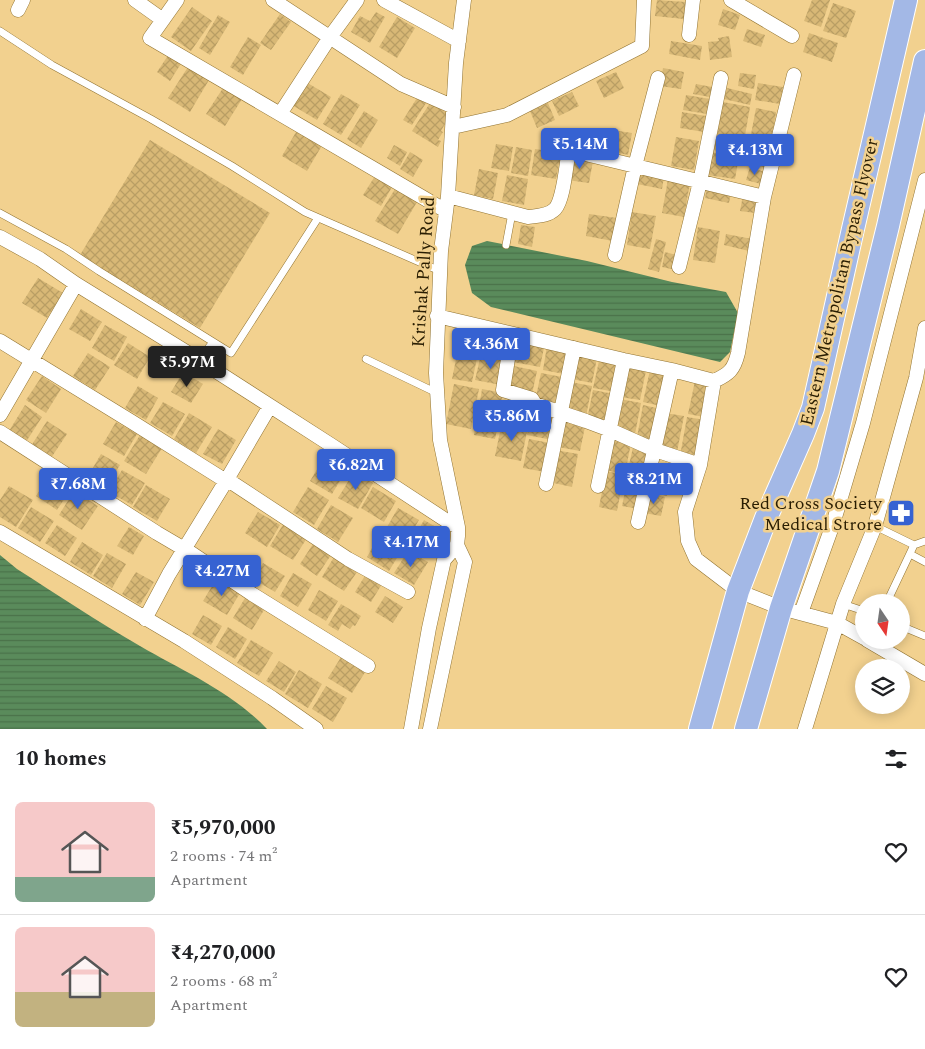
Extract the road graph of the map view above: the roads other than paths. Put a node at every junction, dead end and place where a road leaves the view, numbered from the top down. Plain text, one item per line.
1 (135, 0) edge
2 (177, 0) edge
3 (274, 0) edge
4 (357, 0) edge
5 (384, 0) edge
6 (464, 0) edge
7 (644, 0) edge
8 (693, 0) edge
9 (731, 0) edge
10 (906, 0) edge
11 (163, 20) junction
12 (1, 35) edge
13 (689, 35) dead end
14 (792, 36) dead end
15 (330, 37) junction
16 (459, 41) junction
17 (925, 61) edge
18 (794, 75) dead end
19 (658, 78) dead end
20 (721, 78) dead end
21 (454, 107) junction
22 (280, 114) junction
23 (453, 127) junction
24 (635, 166) junction
25 (925, 180) edge
26 (700, 182) junction
27 (448, 196) junction
28 (764, 198) junction
29 (446, 211) junction
30 (0, 213) edge
31 (512, 213) junction
32 (318, 218) junction
33 (0, 237) edge
34 (506, 245) dead end
35 (615, 254) dead end
36 (679, 267) dead end
37 (440, 271) junction
38 (76, 284) junction
39 (437, 316) junction
40 (925, 328) edge
41 (512, 334) junction
42 (0, 341) edge
43 (213, 342) junction
44 (574, 348) junction
45 (32, 359) junction
46 (366, 359) dead end
47 (199, 360) junction
48 (624, 360) junction
49 (672, 370) junction
50 (920, 379) edge
51 (714, 381) junction
52 (438, 394) junction
53 (270, 406) junction
54 (561, 413) junction
55 (0, 415) edge
56 (610, 430) junction
57 (0, 432) edge
58 (655, 450) junction
59 (700, 465) junction
60 (226, 481) junction
61 (546, 484) dead end
62 (598, 486) dead end
63 (638, 522) dead end
64 (875, 526) junction
65 (458, 527) junction
66 (0, 532) edge
67 (925, 541) edge
68 (457, 545) junction
69 (914, 545) junction
70 (184, 549) junction
71 (910, 554) junction
72 (925, 562) edge
73 (738, 591) junction
74 (408, 592) dead end
75 (891, 594) edge
76 (843, 604) junction
77 (855, 608) edge
78 (791, 611) junction
79 (145, 619) junction
80 (837, 623) junction
81 (910, 630) edge
82 (855, 633) edge
83 (925, 636) edge
84 (882, 649) edge
85 (368, 666) dead end
86 (925, 674) edge
87 (316, 729) edge
88 (412, 729) edge
89 (430, 729) edge
90 (700, 729) edge
91 (746, 729) edge
92 (805, 729) edge

1 - 11 street
2 - 11 street
3 - 15 street
4 - 15 street
5 - 16 street
6 - 16 street, Krishak Pally Road
7 - 23 street
8 - 13 street
9 - 14 street
10 - 73 main road, Eastern Metropolitan Bypass Flyover
11 - 22 street
12 - 32 lane
15 - 21 street
15 - 22 street
16 - 21 street, Krishak Pally Road
17 - 78 main road, Eastern Metropolitan Bypass Flyover
18 - 28 street
19 - 24 street
20 - 26 street
21 - 23 street, Krishak Pally Road
22 - 29 street
23 - 27 street, Krishak Pally Road
24 - 26 street
24 - 31 street
24 - 35 street
25 - 78 street
26 - 28 street
26 - 36 street
27 - 29 street, Krishak Pally Road
27 - 31 street
28 - 51 street
29 - 37 street, Krishak Pally Road
30 - 43 lane
31 - 34 lane
32 - 37 lane
32 - 43 lane
33 - 38 street
37 - 39 street, Krishak Pally Road
38 - 45 street
38 - 47 street
39 - 41 street
39 - 52 street, Krishak Pally Road
40 - 50 street
41 - 44 street
41 - 54 street
42 - 45 street
43 - 47 lane
44 - 48 street
44 - 54 street
45 - 55 street
45 - 60 street
46 - 52 lane
47 - 53 street
48 - 49 street
48 - 56 street
49 - 51 street
49 - 58 street
50 - 64 street
51 - 59 street
52 - 65 street, Krishak Pally Road
53 - 60 street
53 - 65 street
54 - 56 street
54 - 61 street
56 - 58 street
56 - 62 street
57 - 70 street
58 - 59 street
58 - 63 street
59 - 73 street
60 - 70 street
60 - 74 street
64 - 69 lane
64 - 76 street
65 - 68 street, Krishak Pally Road
66 - 79 street
67 - 69 lane
68 - 88 street
68 - 89 street, Krishak Pally Road
69 - 71 lane
70 - 79 street
70 - 85 street
71 - 72 lane
71 - 75 lane
73 - 78 street
73 - 90 main road, Eastern Metropolitan Bypass Flyover
76 - 77 lane
76 - 80 street
78 - 80 street
78 - 91 main road, Eastern Metropolitan Bypass Flyover
79 - 87 street
80 - 82 street
80 - 92 street
81 - 83 lane
84 - 86 street

